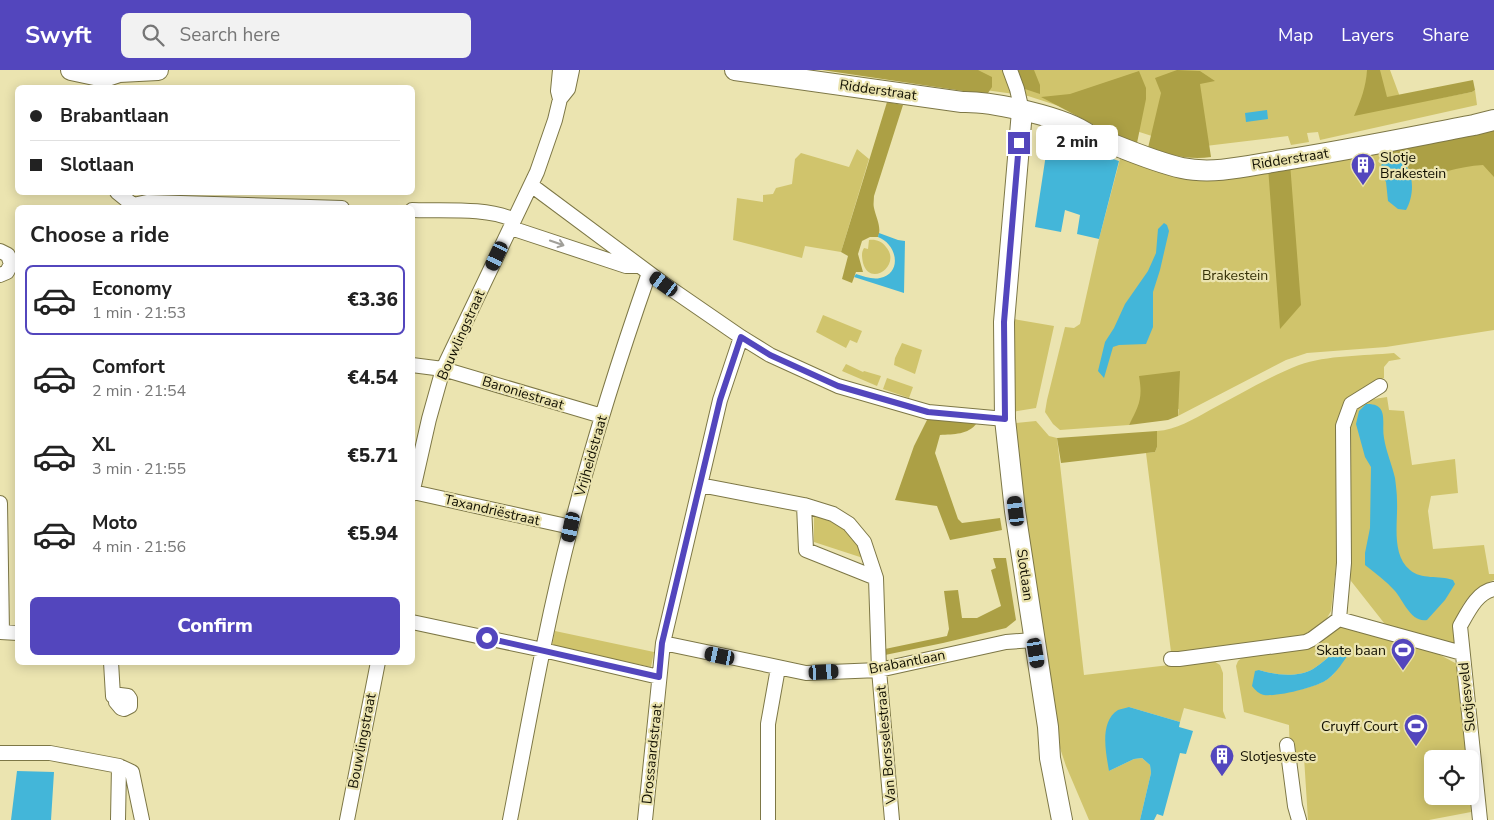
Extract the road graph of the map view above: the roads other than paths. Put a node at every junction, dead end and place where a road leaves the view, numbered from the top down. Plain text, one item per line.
1 (71, 70) edge
2 (158, 70) edge
3 (560, 70) edge
4 (572, 70) edge
5 (736, 70) edge
6 (1010, 70) edge
7 (118, 71) edge
8 (560, 99) junction
9 (1022, 117) junction
10 (1494, 120) edge
11 (531, 185) junction
12 (120, 195) edge
13 (131, 205) edge
14 (136, 205) edge
15 (244, 205) edge
16 (415, 210) edge
17 (512, 224) junction
18 (0, 251) edge
19 (644, 269) junction
20 (0, 274) edge
21 (741, 337) junction
22 (415, 365) edge
23 (443, 369) junction
24 (1380, 386) dead end
25 (602, 416) junction
26 (1005, 419) junction
27 (415, 485) edge
28 (700, 485) junction
29 (415, 493) edge
30 (0, 502) edge
31 (804, 505) junction
32 (571, 527) junction
33 (876, 578) junction
34 (1494, 589) edge
35 (1338, 619) junction
36 (415, 623) edge
37 (1, 632) edge
38 (15, 633) edge
39 (1034, 640) junction
40 (662, 643) junction
41 (543, 650) junction
42 (1462, 653) junction
43 (1171, 658) dead end
44 (110, 665) edge
45 (377, 665) edge
46 (778, 668) junction
47 (879, 670) junction
48 (659, 677) junction
49 (117, 698) dead end
50 (1048, 727) junction
51 (1287, 745) dead end
52 (0, 753) edge
53 (119, 766) junction
54 (118, 820) edge
55 (142, 820) edge
56 (346, 820) edge
57 (510, 820) edge
58 (645, 820) edge
59 (768, 820) edge
60 (892, 820) edge
61 (1062, 820) edge
62 (1077, 820) edge
63 (1299, 820) edge
64 (1480, 820) edge

1 - 7 street
2 - 7 street
3 - 8 street, Bouwlingstraat
4 - 8 street, Bouwlingstraat
5 - 9 street, Ridderstraat
6 - 9 street, Slotlaan
8 - 11 street, Bouwlingstraat
9 - 10 street, Ridderstraat
9 - 26 street, Slotlaan
11 - 17 street, Bouwlingstraat
11 - 19 street
12 - 13 street
14 - 15 street
16 - 17 street
17 -> 19 street
17 - 23 street, Bouwlingstraat
18 - 20 street
19 - 21 street
19 - 25 street, Vrijheidstraat
21 - 26 street
21 - 28 street, Drossaardstraat
22 - 23 street, Baroniestraat
23 - 25 street, Baroniestraat
23 - 27 street, Bouwlingstraat
24 - 35 street
25 - 32 street, Vrijheidstraat
26 - 39 street, Slotlaan
28 - 31 street, Van Borsselestraat
28 - 40 street, Drossaardstraat
29 - 32 street, Taxandriëstraat
30 - 37 street
31 - 33 street, Van Borsselestraat
31 - 33 street
32 - 41 street, Vrijheidstraat
33 - 47 street, Van Borsselestraat
34 - 42 street, Slotjesveld
35 - 42 street
35 - 43 street
36 - 41 street
37 - 38 street
39 - 47 street, Brabantlaan
39 - 50 street, Slotlaan
40 - 46 street, Brabantlaan
40 - 48 street, Drossaardstraat
41 - 48 street
41 - 57 street, Vrijheidstraat
42 - 64 street, Slotjesveld
44 - 49 street
45 - 56 street, Bouwlingstraat
46 - 47 street, Brabantlaan
46 - 59 street
47 - 60 street, Van Borsselestraat
48 - 58 street, Drossaardstraat
50 - 61 street, Slotlaan
50 - 62 street, Slotlaan
51 - 63 street
52 - 53 street
53 - 54 street
53 - 55 street

